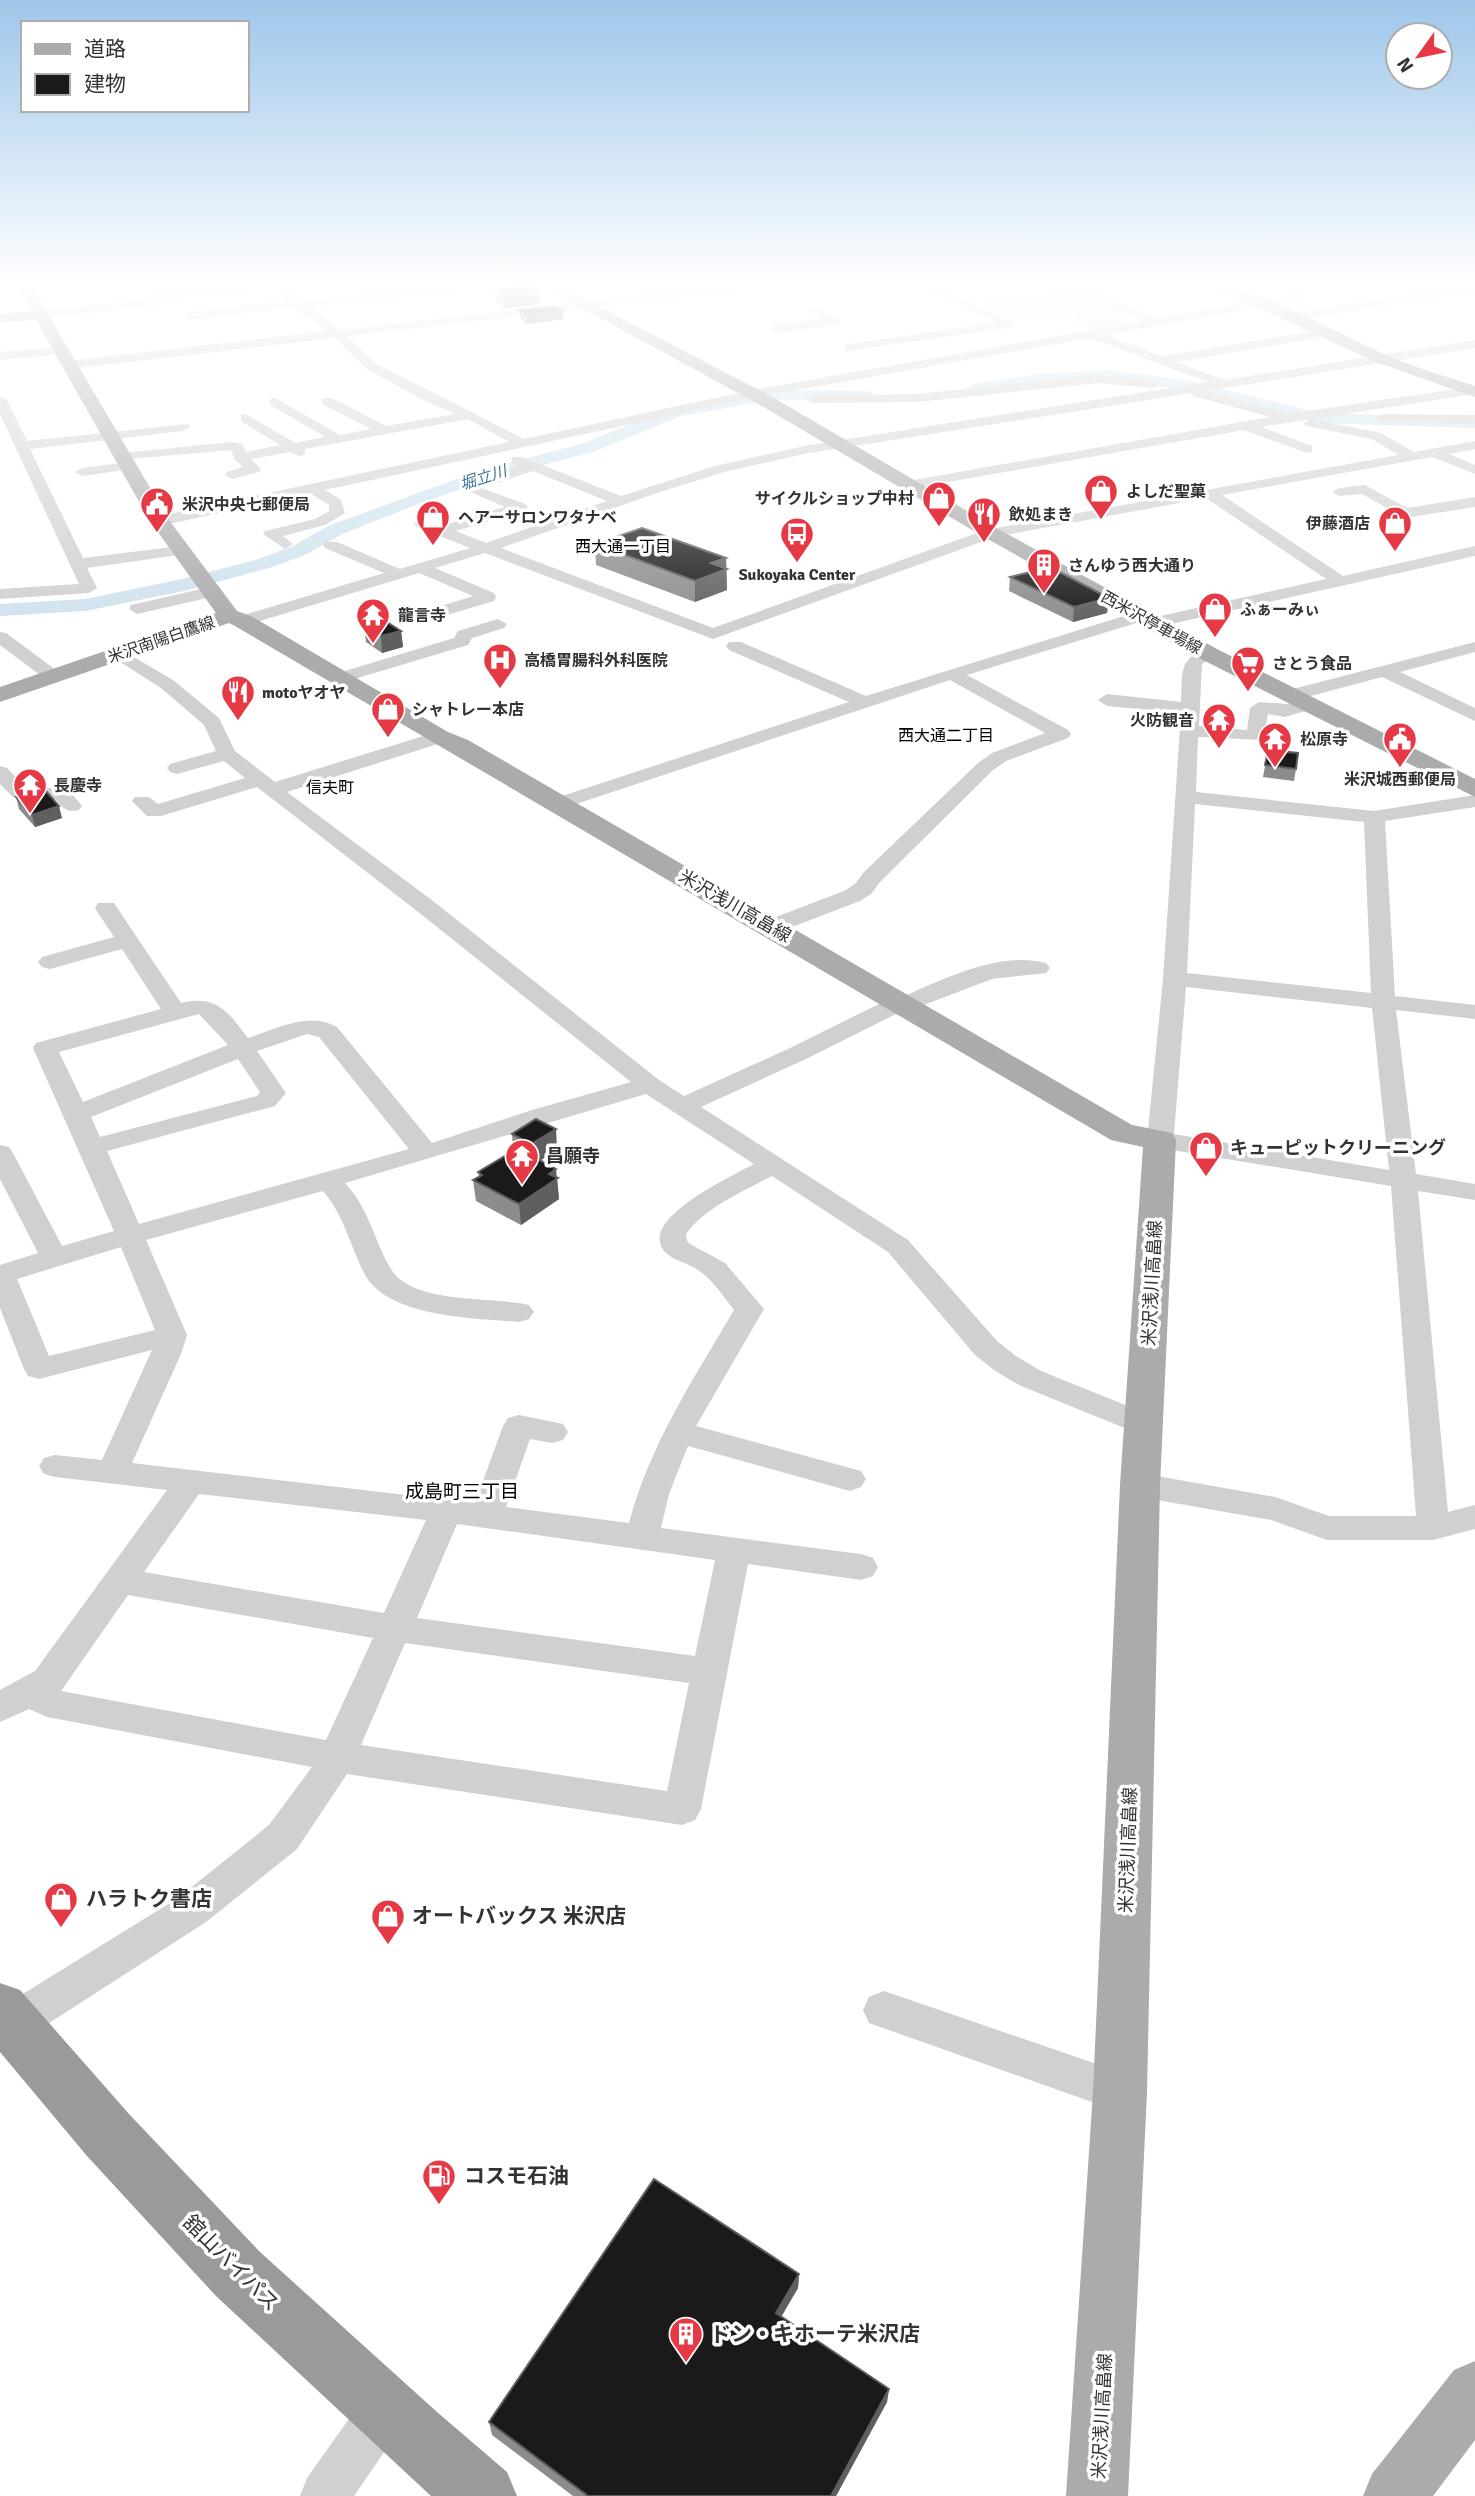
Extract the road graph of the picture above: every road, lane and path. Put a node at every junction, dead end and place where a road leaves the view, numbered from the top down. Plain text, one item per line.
1 (91, 398) edge
2 (431, 398) edge
3 (750, 398) edge
4 (761, 398) edge
5 (1123, 398) edge
6 (1225, 398) edge
7 (1265, 398) edge
8 (1420, 398) edge
9 (0, 400) edge
10 (327, 401) dead end
11 (275, 402) dead end
12 (470, 415) junction
13 (1303, 417) junction
14 (246, 418) dead end
15 (1475, 418) edge
16 (5, 421) edge
17 (1245, 425) junction
18 (1475, 426) edge
19 (183, 427) dead end
20 (385, 431) junction
21 (111, 434) junction
22 (339, 440) junction
23 (522, 443) junction
24 (838, 443) junction
25 (1475, 445) edge
26 (23, 446) junction
27 (293, 448) junction
28 (498, 448) junction
29 (1307, 449) dead end
30 (1434, 453) junction
31 (240, 457) junction
32 (1413, 457) junction
33 (309, 458) dead end
34 (126, 461) junction
35 (525, 464) junction
36 (1475, 470) edge
37 (82, 472) dead end
38 (1323, 472) junction
39 (232, 475) dead end
40 (908, 485) junction
41 (312, 488) junction
42 (1359, 490) junction
43 (1339, 492) dead end
44 (1209, 494) junction
45 (618, 500) junction
46 (1475, 502) edge
47 (1405, 513) junction
48 (1379, 518) dead end
49 (160, 521) junction
50 (422, 524) dead end
51 (441, 531) junction
52 (991, 533) junction
53 (285, 544) dead end
54 (331, 545) dead end
55 (486, 548) junction
56 (180, 551) junction
57 (1475, 551) edge
58 (78, 564) junction
59 (421, 568) junction
60 (397, 573) junction
61 (1340, 581) junction
62 (0, 594) edge
63 (217, 599) junction
64 (137, 608) dead end
65 (447, 610) dead end
66 (1147, 619) junction
67 (498, 624) dead end
68 (0, 637) edge
69 (735, 646) dead end
70 (1475, 647) edge
71 (120, 654) junction
72 (1209, 654) junction
73 (1384, 671) junction
74 (952, 674) junction
75 (54, 677) junction
76 (341, 678) junction
77 (0, 695) edge
78 (1107, 699) dead end
79 (1301, 700) junction
80 (865, 703) junction
81 (1191, 709) junction
82 (1475, 715) edge
83 (1189, 731) junction
84 (440, 737) junction
85 (227, 754) junction
86 (177, 768) dead end
87 (0, 772) edge
88 (266, 785) junction
89 (1475, 789) edge
90 (1185, 797) junction
91 (142, 800) dead end
92 (1475, 801) edge
93 (559, 803) junction
94 (72, 806) dead end
95 (1374, 817) junction
96 (106, 908) dead end
97 (771, 928) junction
98 (127, 941) junction
99 (50, 962) dead end
100 (1038, 968) dead end
101 (1175, 979) junction
102 (1383, 1000) junction
103 (903, 1003) junction
104 (174, 1012) junction
105 (1475, 1012) edge
106 (243, 1048) junction
107 (650, 1085) junction
108 (682, 1106) junction
109 (76, 1114) junction
110 (1160, 1140) junction
111 (92, 1147) junction
112 (425, 1151) junction
113 (0, 1153) edge
114 (773, 1165) junction
115 (329, 1182) junction
116 (1404, 1182) junction
117 (1475, 1192) edge
118 (128, 1236) junction
119 (54, 1257) junction
120 (0, 1275) edge
121 (519, 1311) dead end
122 (172, 1335) junction
123 (1144, 1425) junction
124 (552, 1432) dead end
125 (678, 1432) junction
126 (55, 1466) dead end
127 (112, 1472) junction
128 (850, 1479) dead end
129 (190, 1482) junction
130 (1140, 1485) junction
131 (447, 1511) junction
132 (486, 1516) junction
133 (1475, 1517) edge
134 (1433, 1528) junction
135 (642, 1536) junction
136 (734, 1549) junction
137 (862, 1567) dead end
138 (122, 1581) junction
139 (395, 1628) junction
140 (710, 1672) junction
141 (32, 1691) junction
142 (0, 1707) edge
143 (337, 1757) junction
144 (884, 2010) dead end
145 (4, 2021) edge
146 (1120, 2092) junction
147 (1475, 2392) edge
148 (385, 2409) junction
149 (325, 2496) edge
150 (483, 2496) edge
151 (1097, 2496) edge
152 (1394, 2496) edge

1 - 21 main road
2 - 12 street
3 - 23 street
4 - 24 main road, 西米沢停車場線
5 - 24 street
6 - 13 street
7 - 13 street
8 - 13 street
9 - 16 street
10 - 20 street
11 - 22 street
12 - 20 street
12 - 23 street
13 - 15 street
13 - 17 street
13 - 18 street
13 - 32 street
14 - 27 street
16 - 26 street
17 - 29 street
17 - 40 street
19 - 21 street
20 - 22 street
21 - 26 street
21 - 34 main road
22 - 27 street
23 - 28 street
24 - 40 main road, 西米沢停車場線
24 - 45 street
25 - 30 street
26 - 58 street
27 - 31 street
27 - 33 street
28 - 35 street
28 - 41 street
30 - 32 street
30 - 36 street
31 - 34 street
31 - 39 street
32 - 38 street
34 - 37 street
34 - 49 main road
35 - 45 street
35 - 51 street
38 - 42 street
38 - 44 street
40 - 52 main road, 西米沢停車場線
41 - 49 street
41 - 53 street
42 - 43 street
42 - 47 street
44 - 52 street
44 - 61 street
45 - 55 street
46 - 47 street
47 - 48 street
49 - 56 main road
50 - 51 street
51 - 55 street
52 - 55 street
52 - 66 main road, 西米沢停車場線
54 - 60 street
55 - 59 street
56 - 58 street
56 - 63 main road
57 - 61 street
58 - 62 street
59 - 60 street
59 - 65 street
60 - 63 street
61 - 66 street
63 - 64 street
63 - 71 main road, 米沢南陽白鷹線
63 - 76 main road, 米沢浅川高畠線
66 - 72 main road, 西米沢停車場線
66 - 74 street
67 - 76 street
68 - 75 street
69 - 80 street
70 - 73 street
71 - 75 main road, 米沢南陽白鷹線
71 - 85 street
72 - 79 main road, 西米沢停車場線
72 - 81 street
73 - 79 street
73 - 82 street
74 - 80 street
74 - 97 street
75 - 77 main road, 米沢南陽白鷹線
76 - 84 main road, 米沢浅川高畠線
78 - 81 street
79 - 83 street
79 - 89 main road, 西米沢停車場線
80 - 93 street
81 - 83 street
83 - 90 street
84 - 88 street
84 - 93 main road, 米沢浅川高畠線
85 - 86 street
85 - 88 street
87 - 94 street
88 - 91 street
88 - 107 street
90 - 95 street
90 - 101 street
92 - 95 street
93 - 97 main road, 米沢浅川高畠線
95 - 102 street
96 - 98 street
97 - 103 main road, 米沢浅川高畠線
98 - 99 street
98 - 104 street
100 - 103 street
101 - 102 street
101 - 110 street
102 - 105 street
102 - 116 street
103 - 108 street
103 - 110 main road, 米沢浅川高畠線
104 - 106 street
104 - 109 street
106 - 109 street
106 - 111 street
106 - 112 street
107 - 108 street
107 - 112 street
108 - 114 street
109 - 111 street
110 - 116 street
110 - 123 main road, 米沢浅川高畠線
111 - 118 street
112 - 115 street
113 - 119 street
114 - 123 street
114 - 125 street
115 - 118 street
115 - 121 street
116 - 117 street
116 - 134 street
118 - 119 street
118 - 122 street
119 - 120 street
120 - 122 street
122 - 127 street
123 - 130 main road, 米沢浅川高畠線
124 - 132 street
125 - 128 street
125 - 135 street
126 - 127 street
127 - 129 street
129 - 131 street
129 - 138 street
130 - 134 street
130 - 146 main road, 米沢浅川高畠線
131 - 132 street
131 - 139 street
132 - 135 street
133 - 134 street
135 - 136 street
136 - 137 street
136 - 140 street
138 - 139 street
138 - 141 street
139 - 140 street
139 - 143 street
140 - 143 street
141 - 142 street
141 - 143 street
143 - 145 street
144 - 146 street
145 - 148 highway, 舘山バイパス
146 - 151 main road, 米沢浅川高畠線
147 - 152 main road
148 - 149 street
148 - 150 highway, 舘山バイパス

